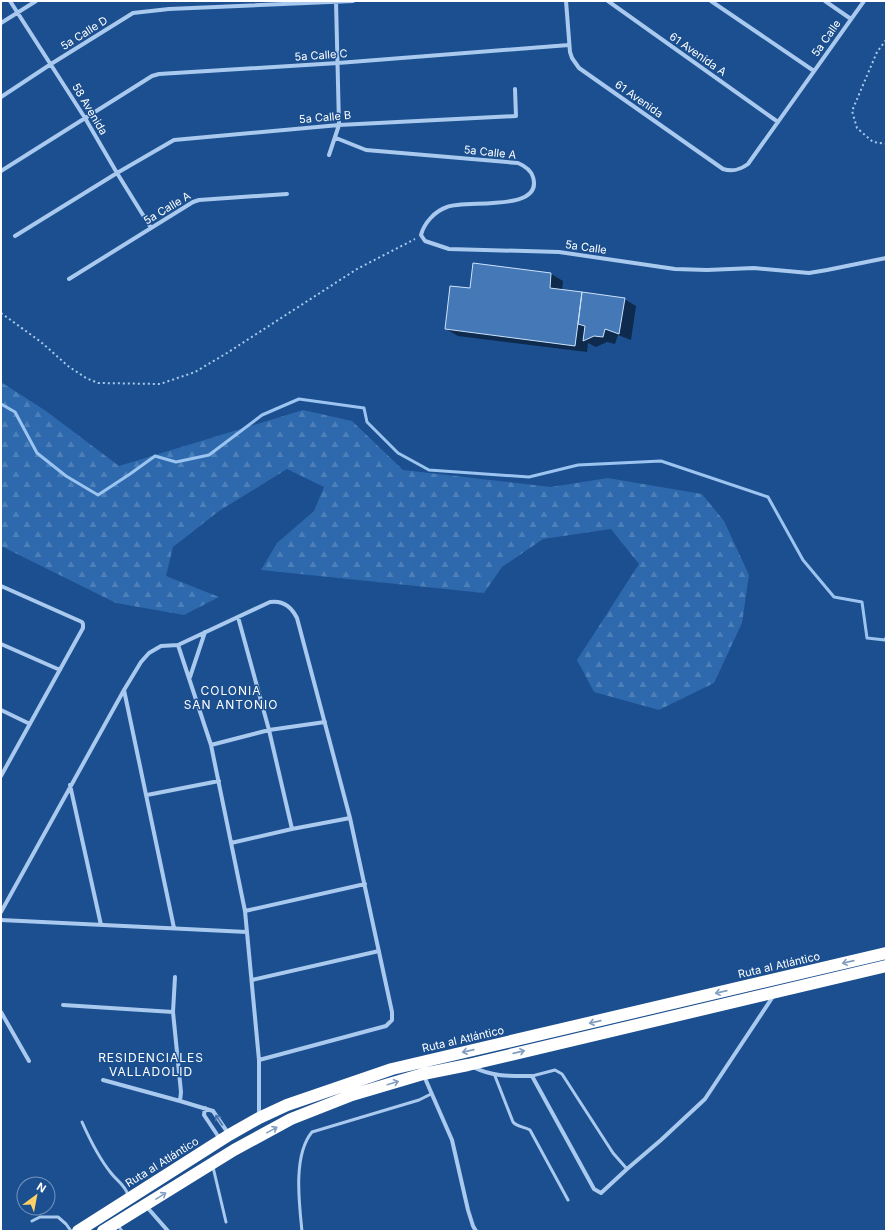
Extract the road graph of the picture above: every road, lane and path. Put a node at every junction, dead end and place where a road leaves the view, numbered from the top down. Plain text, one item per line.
1 (10, 1) edge
2 (36, 1) edge
3 (353, 1) edge
4 (566, 1) edge
5 (608, 1) edge
6 (711, 1) edge
7 (825, 1) edge
8 (864, 1) edge
9 (336, 2) edge
10 (17, 12) junction
11 (851, 19) junction
12 (1, 23) edge
13 (886, 40) edge
14 (569, 45) junction
15 (338, 63) junction
16 (51, 64) junction
17 (814, 71) junction
18 (515, 89) dead end
19 (1, 97) edge
20 (85, 118) junction
21 (778, 122) junction
22 (339, 125) junction
23 (336, 138) junction
24 (886, 144) edge
25 (329, 155) dead end
26 (748, 164) joint
27 (1, 171) edge
28 (117, 173) junction
29 (287, 194) dead end
30 (151, 228) junction
31 (421, 235) junction
32 (15, 236) dead end
33 (886, 258) edge
34 (69, 279) dead end
35 (1, 313) edge
36 (1, 586) edge
37 (238, 617) junction
38 (205, 632) junction
39 (1, 644) edge
40 (178, 644) junction
41 (60, 670) junction
42 (190, 677) junction
43 (124, 690) junction
44 (1, 710) edge
45 (325, 722) junction
46 (30, 724) junction
47 (269, 730) junction
48 (211, 745) junction
49 (1, 776) edge
50 (219, 781) junction
51 (70, 785) junction
52 (147, 794) junction
53 (350, 818) junction
54 (292, 829) junction
55 (231, 843) junction
56 (365, 884) junction
57 (245, 911) junction
58 (1, 912) edge
59 (1, 920) edge
60 (101, 925) junction
61 (174, 928) junction
62 (247, 932) junction
63 (379, 951) junction
64 (886, 953) edge
65 (886, 966) edge
66 (175, 977) dead end
67 (252, 980) junction
68 (776, 992) junction
69 (63, 1006) dead end
70 (1, 1012) edge
71 (173, 1012) junction
72 (259, 1060) junction
73 (29, 1061) dead end
74 (468, 1065) junction
75 (423, 1074) junction
76 (495, 1076) junction
77 (532, 1076) junction
78 (103, 1080) dead end
79 (431, 1094) junction
80 (180, 1101) junction
81 (205, 1108) junction
82 (259, 1118) junction
83 (82, 1122) dead end
84 (225, 1138) junction
85 (212, 1164) junction
86 (627, 1169) junction
87 (129, 1198) junction
88 (568, 1200) dead end
89 (146, 1206) junction
90 (32, 1221) dead end
91 (226, 1222) dead end
92 (119, 1227) edge
93 (71, 1231) edge
94 (78, 1231) edge
95 (104, 1231) edge
96 (168, 1231) edge
97 (302, 1231) edge
98 (476, 1231) edge

1 - 10 street, 58 Avenida
2 - 10 street
3 - 9 street, 5a Calle D
4 - 14 street, 61 Avenida
5 - 21 street, 61 Avenida A
6 - 17 street
7 - 11 street
8 - 11 street, 5a Calle
9 - 15 street
9 - 16 street, 5a Calle D
10 - 12 street
10 - 16 street, 58 Avenida
11 - 17 street, 5a Calle
13 - 24 path
14 - 15 street, 5a Calle C
14 - 26 street, 61 Avenida
15 - 20 street, 5a Calle C
15 - 22 street
16 - 19 street, 5a Calle D
16 - 20 street, 58 Avenida
17 - 21 street, 5a Calle
18 - 22 street, 5a Calle B
20 - 27 street, 5a Calle C
20 - 28 street, 58 Avenida
21 - 26 street, 5a Calle
22 - 23 street
22 - 28 street, 5a Calle B
23 - 25 street
23 - 31 street, 5a Calle A
28 - 30 street, 58 Avenida
28 - 32 street, 5a Calle B
29 - 30 street, 5a Calle A
30 - 34 street, 5a Calle A
31 - 33 street, 5a Calle
31 - 35 path
36 - 41 street
37 - 38 street
37 - 45 street
37 - 47 street
38 - 40 street
38 - 42 street
39 - 41 street
40 - 42 street
40 - 43 street
41 - 46 street
42 - 48 street
43 - 51 street
43 - 52 street
44 - 46 street
45 - 47 street
45 - 53 street
46 - 49 street
47 - 48 street
47 - 54 street
48 - 50 street
50 - 52 street
50 - 55 street
51 - 58 street
51 - 60 street
52 - 61 street
53 - 54 street
53 - 56 street
54 - 55 street
55 - 57 street
56 - 57 street
56 - 63 street
57 - 62 street
59 - 60 street
60 - 61 street
61 - 62 street
62 - 67 street
63 - 67 street
63 - 72 street
64 -> 82 highway, Ruta al Atlántico
65 - 68 highway
66 - 71 street
67 - 72 street
74 -> 68 highway
68 - 86 street
69 - 71 street
70 - 73 street
71 - 80 street
72 - 82 street
74 - 75 highway
74 - 76 street
75 - 79 street
85 -> 75 highway
76 - 77 street
76 - 88 lane
77 - 86 lane
77 - 86 street
78 - 80 street
79 - 97 lane
79 - 98 street
80 - 81 street
84 -> 81 street
81 - 84 street
82 - 84 highway, Ruta al Atlántico
83 - 87 lane
84 - 87 highway, Ruta al Atlántico
89 -> 85 highway
85 - 91 lane
87 - 94 highway, Ruta al Atlántico
89 - 92 highway
89 - 96 street
90 - 93 lane
92 - 95 highway

